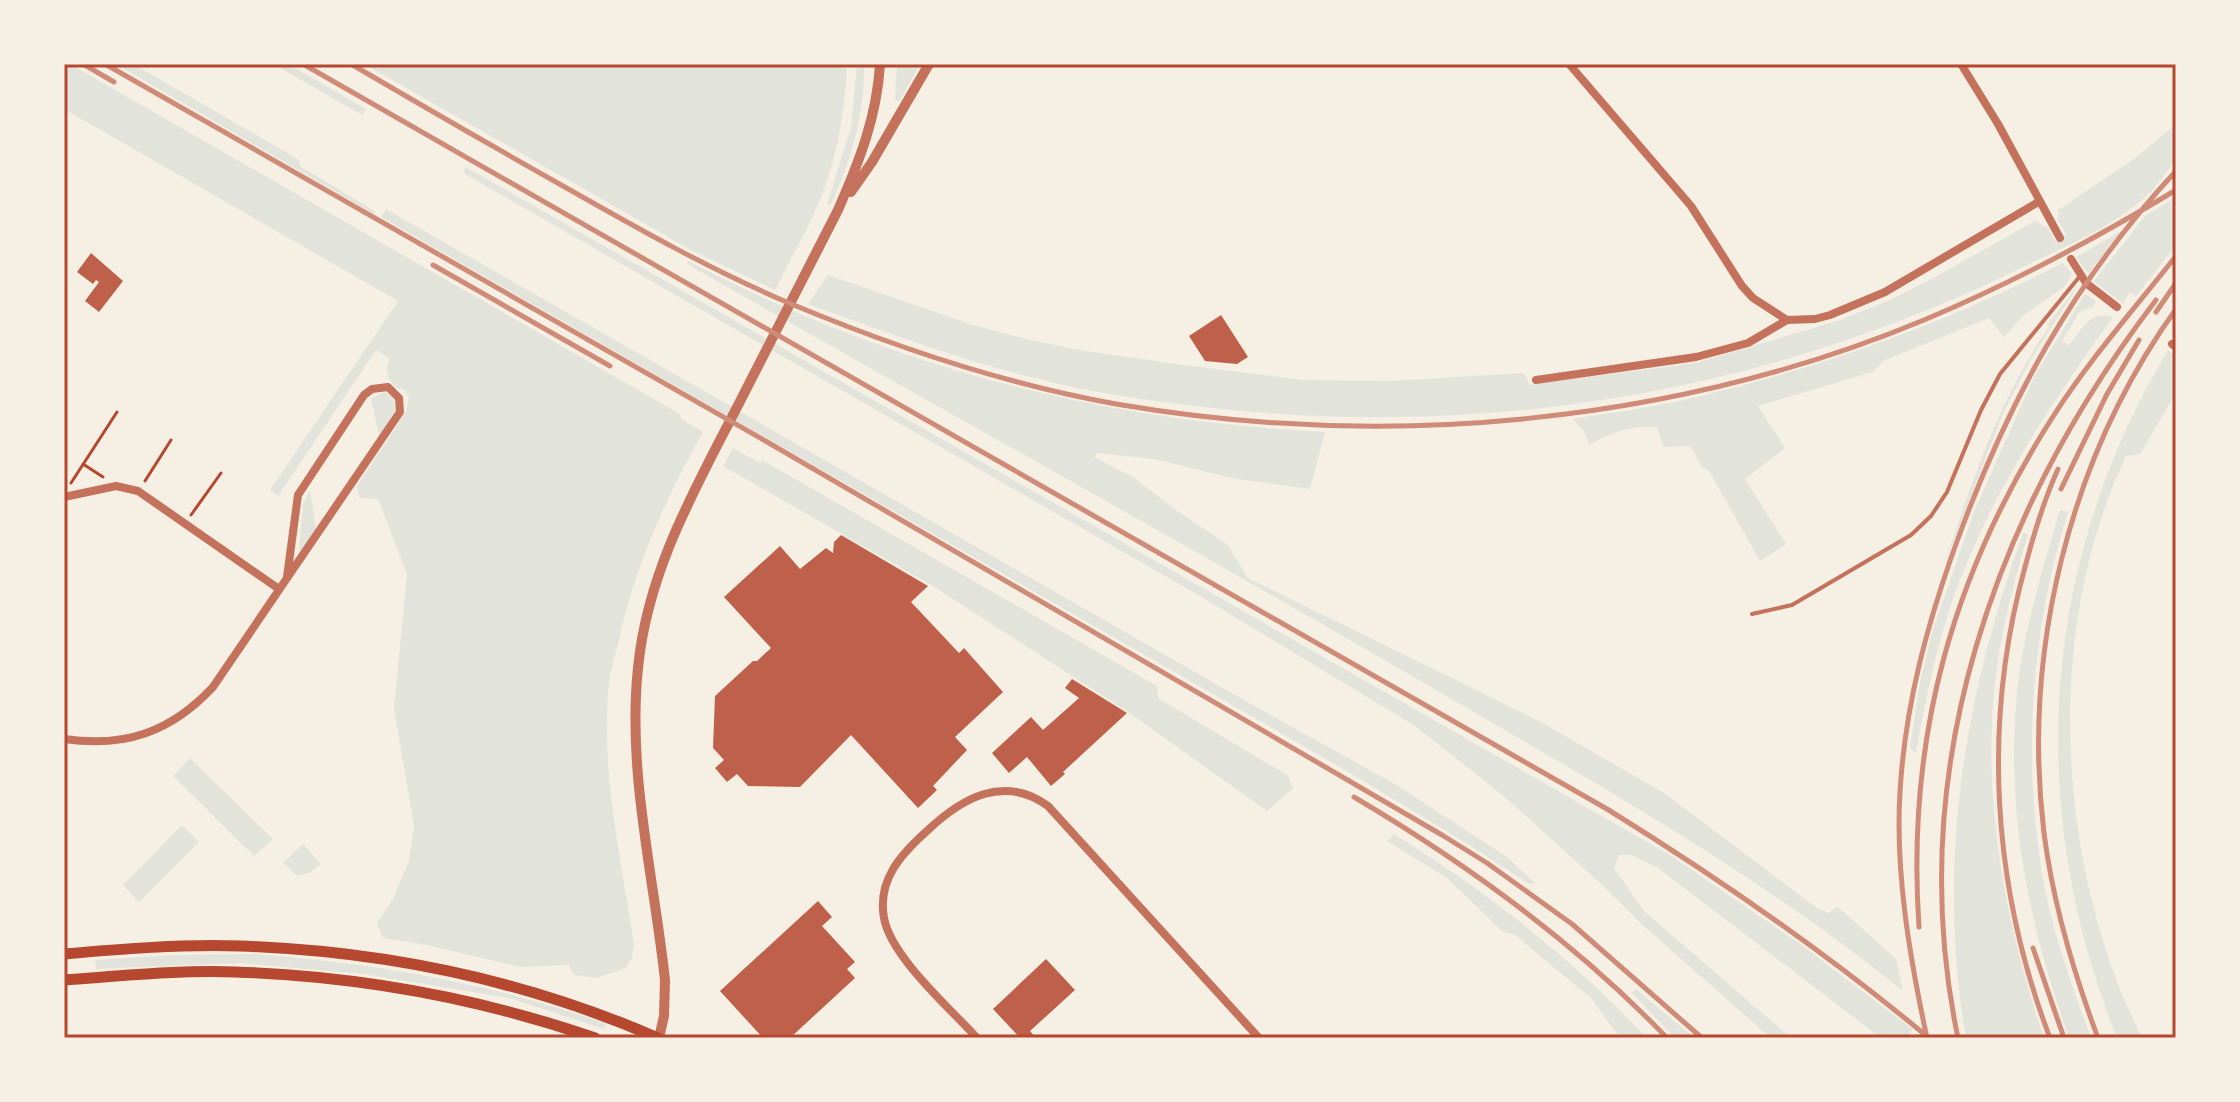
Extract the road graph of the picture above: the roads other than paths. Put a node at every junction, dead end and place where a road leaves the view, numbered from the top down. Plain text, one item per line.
1 (880, 64) edge
2 (929, 64) edge
3 (1569, 64) edge
4 (1961, 64) edge
5 (2040, 201) junction
6 (838, 210) junction
7 (2060, 238) dead end
8 (2071, 259) dead end
9 (2080, 276) junction
10 (2117, 307) dead end
11 (1787, 320) junction
12 (1536, 380) dead end
13 (64, 495) edge
14 (287, 577) junction
15 (279, 589) junction
16 (1752, 614) dead end
17 (64, 739) edge
18 (64, 954) edge
19 (64, 980) edge
20 (595, 1038) edge
21 (658, 1038) edge
22 (977, 1038) edge
23 (1259, 1038) edge

1 - 6 street
2 - 6 street
3 - 11 street
4 - 5 street
5 - 7 street
5 - 11 street
6 - 21 street
8 - 9 street
9 - 10 street
9 - 16 lane
11 - 12 street
13 - 15 street
14 - 14 street
14 - 15 street
15 - 17 street
18 - 21 main road
19 - 20 main road
22 - 23 street

